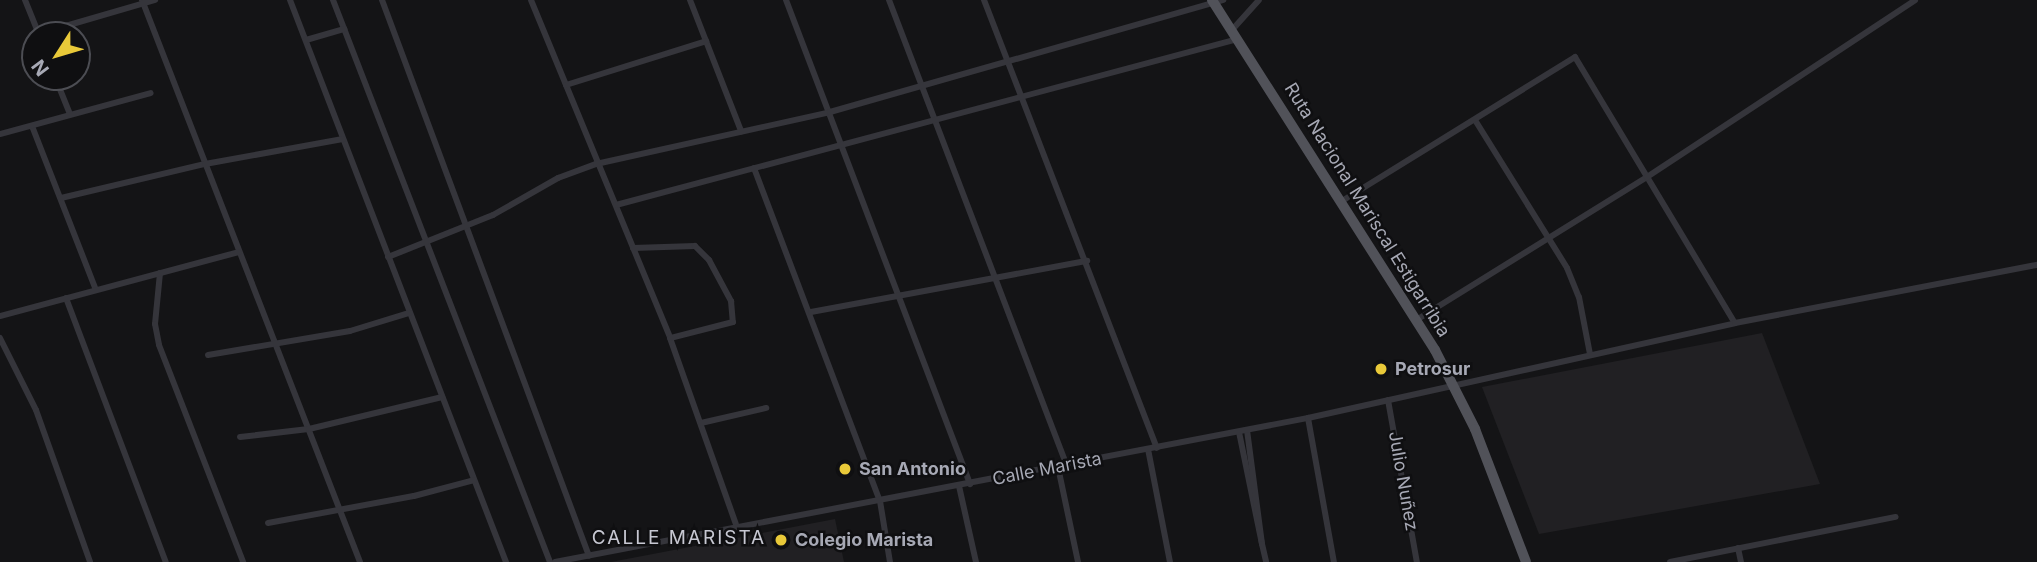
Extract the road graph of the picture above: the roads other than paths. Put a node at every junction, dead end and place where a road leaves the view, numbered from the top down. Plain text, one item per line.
1 (25, 0) edge
2 (155, 0) edge
3 (290, 0) edge
4 (333, 0) edge
5 (382, 0) edge
6 (531, 0) edge
7 (690, 0) edge
8 (786, 0) edge
9 (889, 0) edge
10 (984, 0) edge
11 (1259, 0) edge
12 (1915, 0) edge
13 (1216, 1) edge
14 (143, 2) edge
15 (33, 21) edge
16 (83, 21) edge
17 (344, 29) junction
18 (1235, 34) junction
19 (306, 40) junction
20 (706, 41) junction
21 (1009, 62) junction
22 (566, 85) junction
23 (924, 85) junction
24 (61, 91) edge
25 (151, 93) dead end
26 (1024, 94) junction
27 (830, 112) junction
28 (70, 114) junction
29 (936, 119) junction
30 (1475, 120) junction
31 (32, 126) junction
32 (741, 131) junction
33 (0, 134) edge
34 (343, 139) junction
35 (841, 145) junction
36 (205, 164) junction
37 (596, 164) junction
38 (754, 168) junction
39 (1647, 177) junction
40 (61, 198) junction
41 (1342, 201) junction
42 (616, 205) junction
43 (468, 225) junction
44 (426, 238) junction
45 (1549, 238) junction
46 (633, 248) junction
47 (239, 252) junction
48 (388, 257) junction
49 (1087, 261) junction
50 (2037, 265) edge
51 (160, 273) junction
52 (998, 280) junction
53 (96, 290) junction
54 (66, 298) junction
55 (903, 298) junction
56 (811, 312) junction
57 (409, 313) junction
58 (0, 316) edge
59 (1418, 319) junction
60 (1735, 323) junction
61 (0, 338) edge
62 (670, 338) junction
63 (275, 344) junction
64 (1590, 354) junction
65 (208, 355) dead end
66 (10, 359) junction
67 (0, 362) edge
68 (1454, 385) junction
69 (442, 397) junction
70 (1388, 400) junction
71 (766, 408) dead end
72 (1308, 418) junction
73 (701, 423) junction
74 (309, 429) junction
75 (1243, 431) junction
76 (240, 437) dead end
77 (1157, 447) junction
78 (1148, 449) junction
79 (1067, 465) junction
80 (1058, 467) junction
81 (474, 480) junction
82 (970, 484) junction
83 (959, 486) junction
84 (880, 501) junction
85 (339, 508) junction
86 (1896, 517) dead end
87 (268, 523) dead end
88 (736, 524) junction
89 (1738, 548) junction
90 (589, 556) junction
91 (572, 560) edge
92 (90, 562) edge
93 (166, 562) edge
94 (243, 562) edge
95 (360, 562) edge
96 (506, 562) edge
97 (550, 562) edge
98 (555, 562) edge
99 (890, 562) edge
100 (976, 562) edge
101 (1078, 562) edge
102 (1170, 562) edge
103 (1266, 562) edge
104 (1334, 562) edge
105 (1417, 562) edge
106 (1526, 562) edge
107 (1670, 562) edge
108 (1741, 562) edge

1 - 15 street
2 - 14 street
3 - 19 street
4 - 17 street
5 - 43 street
6 - 22 street
7 - 20 street
8 - 27 street
9 - 23 street
10 - 21 street
11 - 18 street
12 - 39 street
13 - 18 main road, Ruta Nacional Mariscal Estigarribia
13 - 21 street
14 - 16 street
14 - 36 street
17 - 19 street
17 - 44 street
18 - 26 street
18 - 41 main road, Ruta Nacional Mariscal Estigarribia
19 - 34 street
20 - 22 street
20 - 32 street
21 - 23 street
21 - 26 street
22 - 37 street
23 - 27 street
23 - 29 street
24 - 28 street
25 - 28 street
26 - 29 street
26 - 49 street
27 - 32 street
27 - 35 street
28 - 31 street
29 - 35 street
29 - 52 street
30 - 39 street
30 - 41 street
30 - 45 street
31 - 33 street
31 - 40 street
32 - 37 street
34 - 36 street
34 - 48 street
35 - 38 street
35 - 55 street
36 - 40 street
36 - 47 street
37 - 42 street
37 - 43 street
38 - 42 street
38 - 56 street
39 - 45 street
39 - 60 street
40 - 53 street
41 - 59 main road, Ruta Nacional Mariscal Estigarribia
42 - 46 street
43 - 44 street
43 - 90 street
44 - 48 street
44 - 97 street
45 - 59 street
45 - 64 street
46 - 62 street
46 - 62 street
47 - 51 street
47 - 63 street
48 - 57 street
49 - 52 street
49 - 77 street
50 - 60 street, Calle Marista
51 - 53 street
51 - 94 street
52 - 55 street
52 - 79 street
53 - 54 street
54 - 58 street
54 - 93 street
55 - 56 street
55 - 82 street
56 - 84 street
57 - 63 street
57 - 69 street
59 - 68 main road, Ruta Nacional Mariscal Estigarribia
60 - 64 street, Calle Marista
61 - 66 street
62 - 73 street
63 - 65 street
63 - 74 street
64 - 68 street, Calle Marista
66 - 67 street
66 - 92 street
68 - 70 street, Calle Marista
68 - 106 main road, Ruta Nacional Mariscal Estigarribia
69 - 74 street
69 - 81 street
70 - 72 street, Calle Marista
70 - 105 street, Julio Nuñez
71 - 73 street
72 - 75 street, Calle Marista
72 - 104 street
73 - 88 street
74 - 76 street
74 - 85 street
75 - 77 street, Calle Marista
75 - 103 street
77 - 78 street, Calle Marista
78 - 79 street, Calle Marista
78 - 102 street
79 - 80 street, Calle Marista
80 - 82 street, Calle Marista
80 - 101 street
81 - 85 street
81 - 96 street
82 - 83 street, Calle Marista
83 - 84 street, Calle Marista
83 - 100 street
84 - 88 street, Calle Marista
84 - 99 street
85 - 87 street
85 - 95 street
86 - 89 street
88 - 90 street, Calle Marista
89 - 107 street
89 - 108 street
90 - 91 street, Calle Marista
91 - 98 street, Calle Marista

